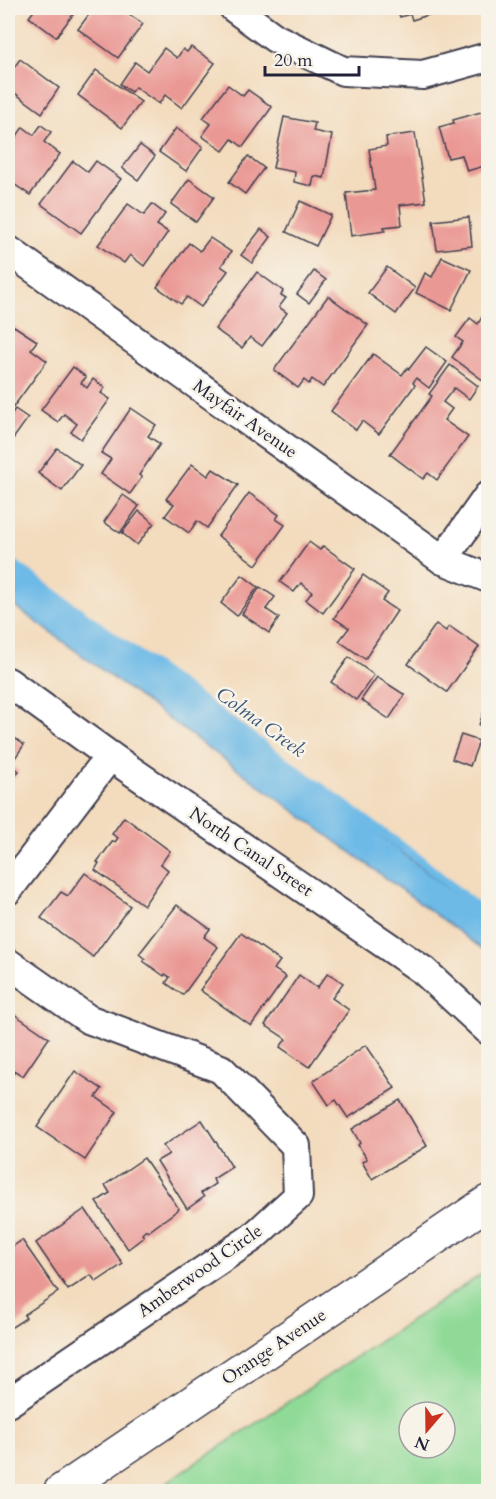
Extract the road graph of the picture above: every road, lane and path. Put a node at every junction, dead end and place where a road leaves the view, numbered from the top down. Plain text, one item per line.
1 (234, 8) edge
2 (489, 57) edge
3 (8, 250) edge
4 (489, 496) edge
5 (443, 560) junction
6 (489, 578) edge
7 (8, 682) edge
8 (110, 756) junction
9 (8, 890) edge
10 (8, 963) edge
11 (489, 1030) edge
12 (489, 1202) edge
13 (8, 1403) edge
14 (60, 1491) edge

1 - 2 street
3 - 5 street, Mayfair Avenue
4 - 5 street
5 - 6 street, Mayfair Avenue
7 - 8 street, North Canal Street
8 - 9 street
8 - 11 street, North Canal Street
10 - 13 street, Amberwood Circle
12 - 14 street, Orange Avenue

